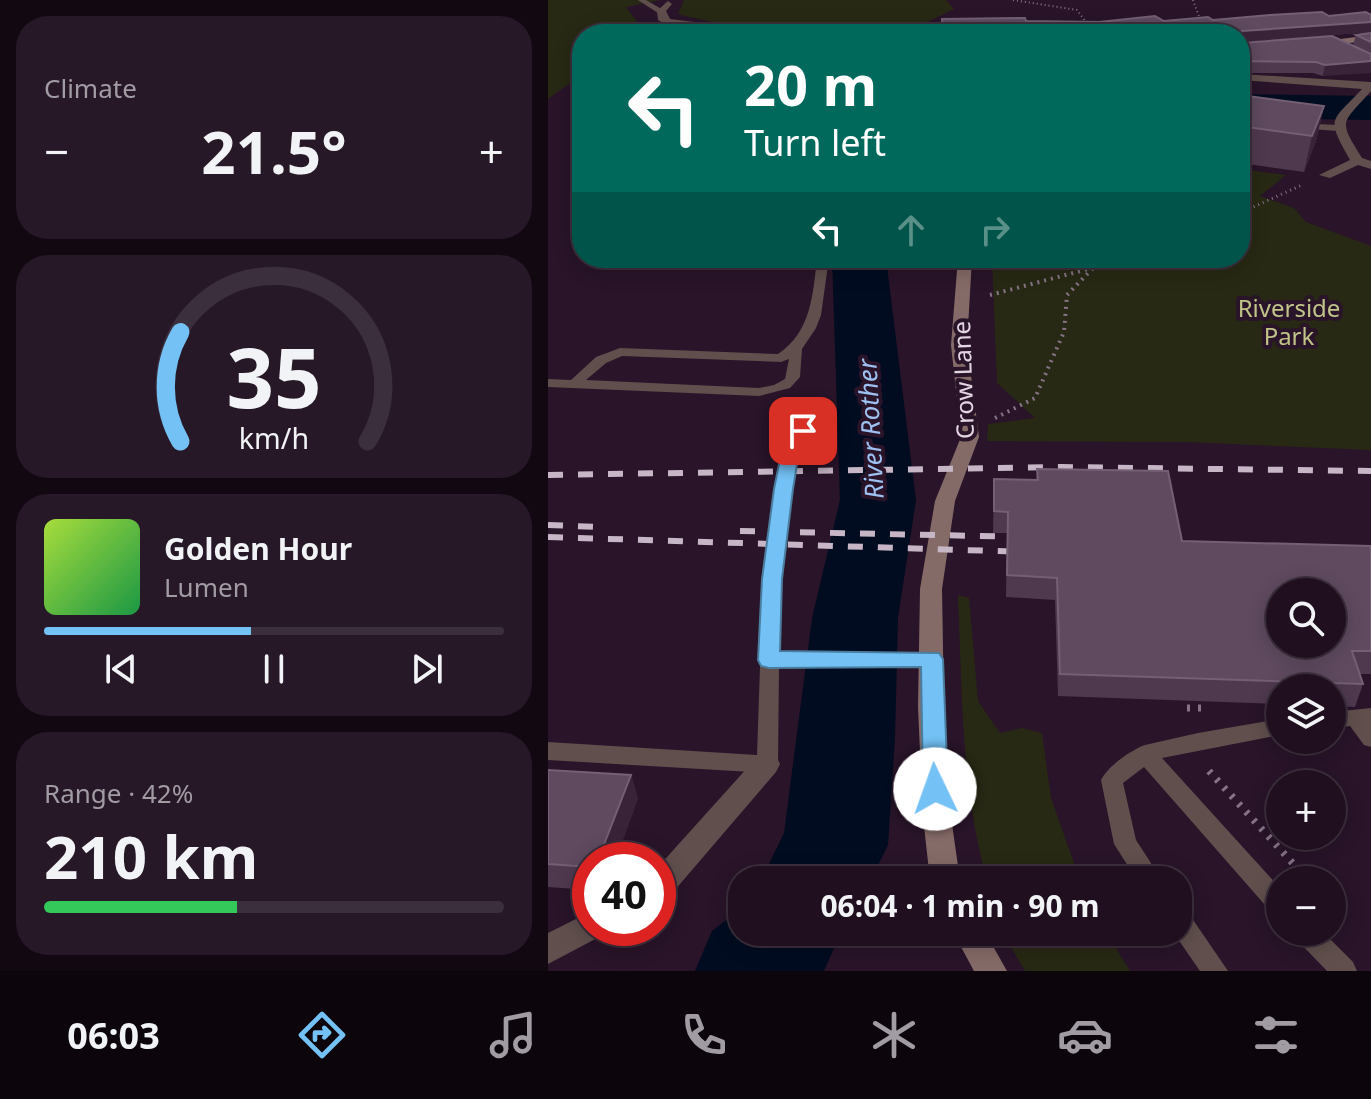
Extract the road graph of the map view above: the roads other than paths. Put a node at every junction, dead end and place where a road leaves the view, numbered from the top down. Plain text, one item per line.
1 (641, 0) edge
2 (665, 8) joint
3 (688, 24) edge
4 (1371, 38) edge
5 (1333, 42) junction
6 (1305, 44) edge
7 (1358, 54) edge
8 (1250, 78) edge
9 (1370, 85) edge
10 (1282, 124) edge
11 (1338, 124) junction
12 (1364, 163) edge
13 (1325, 175) road end
14 (822, 268) edge
15 (964, 268) edge
16 (796, 350) junction
17 (548, 383) edge
18 (573, 385) junction
19 (803, 431) dead end
20 (932, 659) junction
21 (776, 660) junction
22 (1363, 717) edge
23 (1266, 729) edge
24 (1371, 739) edge
25 (548, 751) edge
26 (1145, 754) junction
27 (767, 764) junction
28 (943, 866) edge
29 (1140, 866) edge
30 (676, 868) edge
31 (1266, 889) edge
32 (572, 936) edge
33 (1192, 939) edge
34 (976, 946) edge
35 (1320, 946) edge
36 (548, 949) edge
37 (991, 971) edge
38 (1215, 971) edge
39 (1344, 971) edge

1 - 2 lane
2 - 3 street
4 - 5 street
5 - 6 street
5 - 7 street
8 - 9 street
9 - 11 street
10 - 11 lane
11 - 12 street
12 - 13 street
14 - 16 lane
15 - 20 street, Crow Lane
16 - 18 lane
16 - 18 lane
17 - 18 lane
19 - 21 lane
20 - 21 lane
20 - 28 street, Crow Lane
21 - 27 lane
22 - 24 lane
23 - 26 lane
25 - 27 lane
26 - 29 lane
26 - 31 lane
27 - 30 street
32 - 36 street
33 - 38 lane
34 - 37 street
35 - 39 lane

